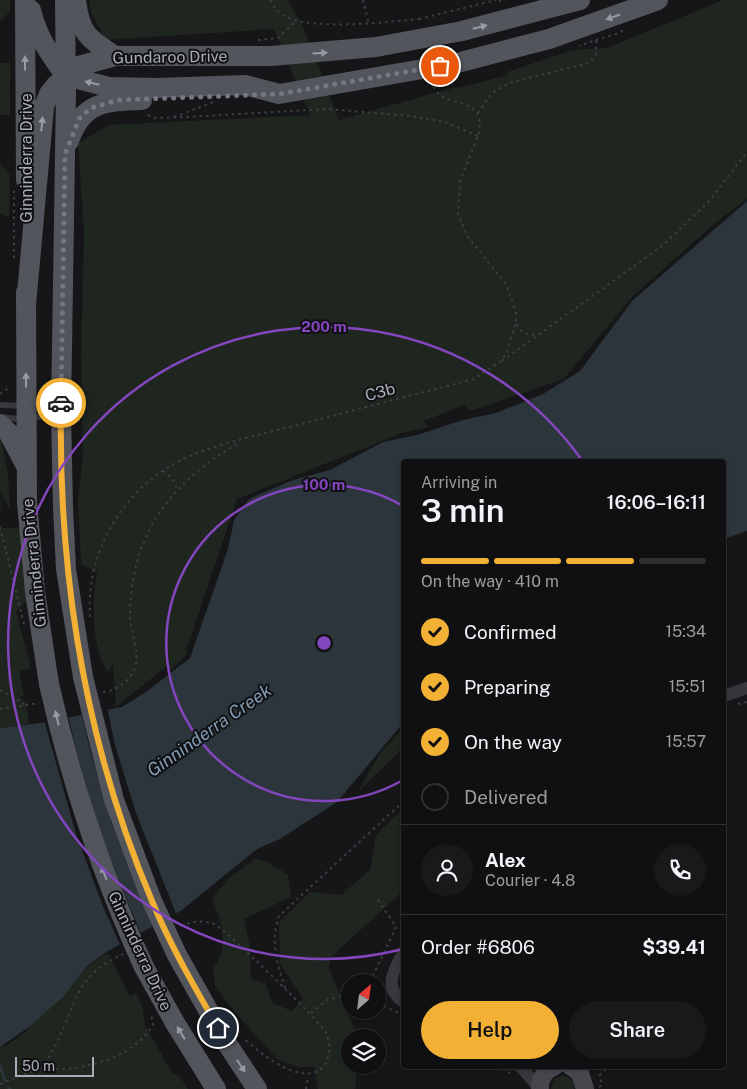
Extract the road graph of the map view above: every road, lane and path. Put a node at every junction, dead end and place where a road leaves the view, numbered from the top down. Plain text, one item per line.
1 (27, 0) edge
2 (65, 0) edge
3 (76, 0) edge
4 (270, 0) edge
5 (363, 0) edge
6 (496, 0) edge
7 (580, 0) edge
8 (658, 0) edge
9 (419, 19) junction
10 (296, 21) junction
11 (369, 24) junction
12 (422, 26) dead end
13 (254, 40) dead end
14 (574, 47) dead end
15 (115, 56) junction
16 (66, 76) junction
17 (433, 82) dead end
18 (279, 94) junction
19 (228, 97) junction
20 (478, 113) junction
21 (146, 114) dead end
22 (171, 118) junction
23 (478, 136) junction
24 (747, 152) edge
25 (65, 154) junction
26 (14, 182) dead end
27 (14, 260) dead end
28 (26, 305) junction
29 (516, 322) junction
30 (540, 334) junction
31 (500, 362) junction
32 (12, 384) dead end
33 (0, 394) edge
34 (0, 405) edge
35 (60, 412) junction
36 (27, 413) junction
37 (0, 417) edge
38 (0, 424) edge
39 (244, 439) junction
40 (26, 465) junction
41 (163, 471) junction
42 (177, 489) junction
43 (0, 527) edge
44 (91, 623) dead end
45 (25, 630) dead end
46 (747, 688) edge
47 (0, 690) edge
48 (47, 693) junction
49 (102, 693) dead end
50 (726, 695) edge
51 (26, 705) junction
52 (0, 710) edge
53 (401, 804) edge
54 (376, 897) dead end
55 (401, 956) edge
56 (374, 974) edge
57 (286, 990) dead end
58 (341, 996) edge
59 (401, 999) edge
60 (386, 1007) edge
61 (150, 1008) dead end
62 (310, 1013) dead end
63 (401, 1014) edge
64 (523, 1069) edge
65 (556, 1069) edge
66 (566, 1069) edge
67 (606, 1069) edge
68 (308, 1078) dead end
69 (588, 1083) edge
70 (0, 1084) edge
71 (216, 1089) edge
72 (257, 1089) edge
73 (306, 1089) edge
74 (540, 1089) edge

1 - 16 main road
28 -> 1 main road, Ginninderra Drive
2 - 16 main road, Ginninderra Drive
3 - 15 main road
4 - 10 path
5 - 11 path
6 - 9 path
15 -> 7 main road, Gundaroo Drive
8 -> 18 main road, Gundaroo Drive
9 - 11 path
9 - 12 path
10 - 11 path
10 - 13 path
14 - 20 path
15 - 16 main road, Gundaroo Drive
18 -> 16 main road, Gundaroo Drive
16 - 25 main road, Ginninderra Drive
28 -> 16 main road
17 - 20 path
18 - 19 main road
19 - 22 path
19 - 25 main road
20 - 23 path, C3b
21 - 22 path
22 - 23 path
23 - 29 path, C3b
24 - 30 path
25 - 35 main road, Ginninderra Drive
26 - 27 path
36 -> 28 main road, Ginninderra Drive
29 - 30 path
29 - 31 path, C3b
30 - 31 path
31 - 39 path, C3b
32 - 33 path
34 - 36 lane
35 - 36 lane
35 - 36 lane
35 -> 72 main road, Ginninderra Drive, bridge
36 - 37 lane
36 - 40 main road, Ginninderra Drive
38 - 40 main road
39 - 41 path, C3b
39 - 42 path
40 - 48 main road, Ginninderra Drive
41 - 42 path
41 - 44 path, C3b
42 - 49 path
43 - 45 path
46 - 50 street
47 - 51 path
48 - 51 path
71 -> 48 main road, Ginninderra Drive, bridge
51 - 52 path
53 - 57 path
54 - 56 path
55 - 59 street
58 - 62 path
60 - 63 path
61 - 70 path
64 - 74 street
65 - 74 street
66 - 69 street
67 - 69 path
68 - 73 path

